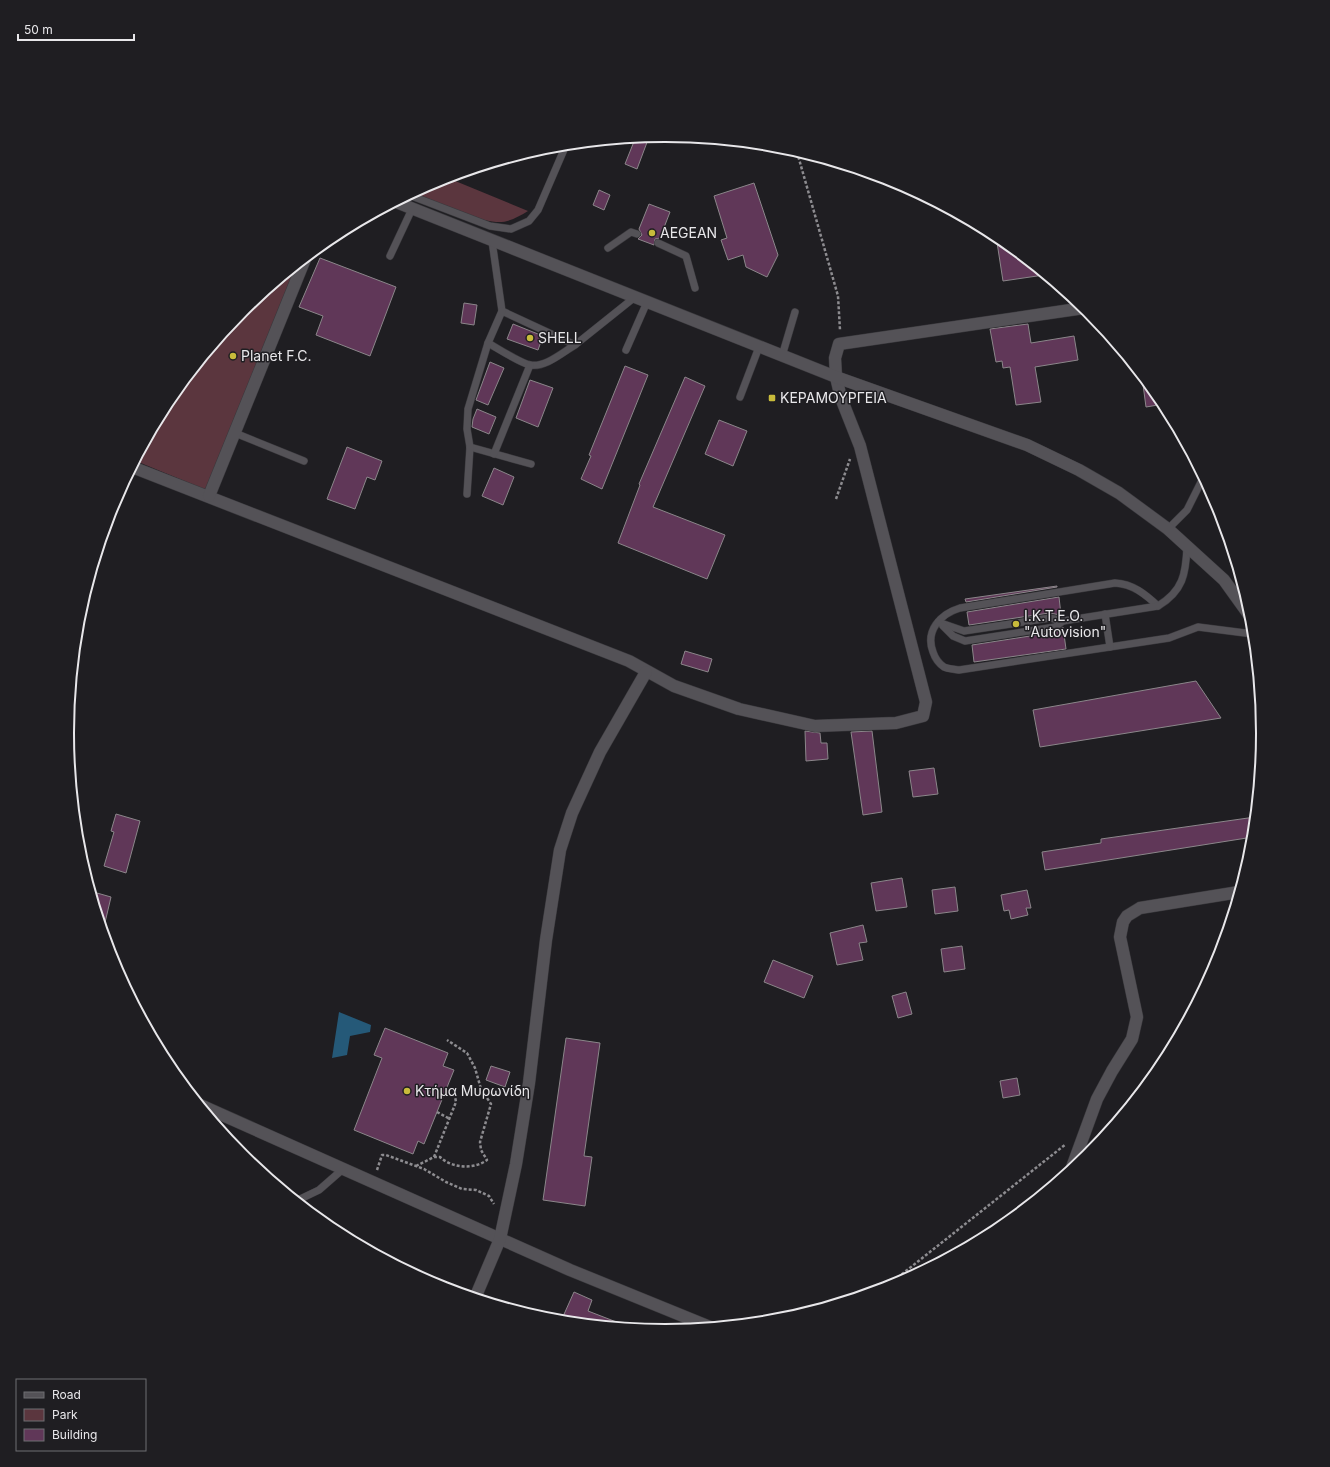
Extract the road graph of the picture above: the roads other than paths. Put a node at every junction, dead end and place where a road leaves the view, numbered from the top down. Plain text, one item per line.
1 (563, 152) edge
2 (416, 198) edge
3 (402, 204) edge
4 (412, 208) junction
5 (637, 234) dead end
6 (492, 241) junction
7 (658, 243) dead end
8 (608, 248) dead end
9 (390, 256) dead end
10 (303, 267) edge
11 (695, 288) dead end
12 (635, 297) junction
13 (647, 302) junction
14 (1076, 309) edge
15 (502, 311) junction
16 (795, 312) dead end
17 (488, 343) junction
18 (575, 345) junction
19 (759, 347) junction
20 (626, 350) dead end
21 (782, 356) junction
22 (530, 365) junction
23 (836, 377) junction
24 (740, 397) dead end
25 (235, 433) junction
26 (470, 447) junction
27 (494, 454) junction
28 (304, 461) dead end
29 (531, 464) dead end
30 (137, 469) edge
31 (1200, 483) edge
32 (467, 494) dead end
33 (209, 496) junction
34 (1168, 528) junction
35 (1187, 545) junction
36 (1242, 605) edge
37 (1158, 606) junction
38 (1105, 614) junction
39 (938, 622) junction
40 (1247, 633) edge
41 (1110, 647) junction
42 (646, 672) junction
43 (1234, 893) edge
44 (210, 1109) edge
45 (1075, 1158) edge
46 (342, 1169) junction
47 (301, 1199) edge
48 (500, 1239) junction
49 (477, 1294) edge
50 (701, 1323) edge

1 - 2 lane
3 - 4 street
4 - 6 street
4 - 9 lane
5 - 8 lane
6 - 12 street
6 - 15 lane
7 - 11 lane
10 - 25 street
12 - 13 street
12 - 18 lane
13 - 19 street
13 - 20 lane
14 - 23 street
15 - 17 lane
15 - 18 lane
16 - 21 lane
17 - 22 lane
17 - 26 lane
18 - 22 lane
19 - 21 street
19 - 24 lane
21 - 23 street
22 - 27 lane
23 - 34 street
23 - 42 street
25 - 28 lane
25 - 33 street
26 - 27 lane
26 - 32 lane
27 - 29 lane
30 - 33 street
31 - 34 lane
33 - 42 street
34 - 35 street
35 - 36 street
35 - 37 lane
37 - 38 lane
37 - 39 lane
38 - 39 lane
38 - 41 lane
39 - 41 lane
40 - 41 lane
42 - 48 street
43 - 45 street
44 - 46 street
46 - 47 lane
46 - 48 street
48 - 49 street
48 - 50 street

